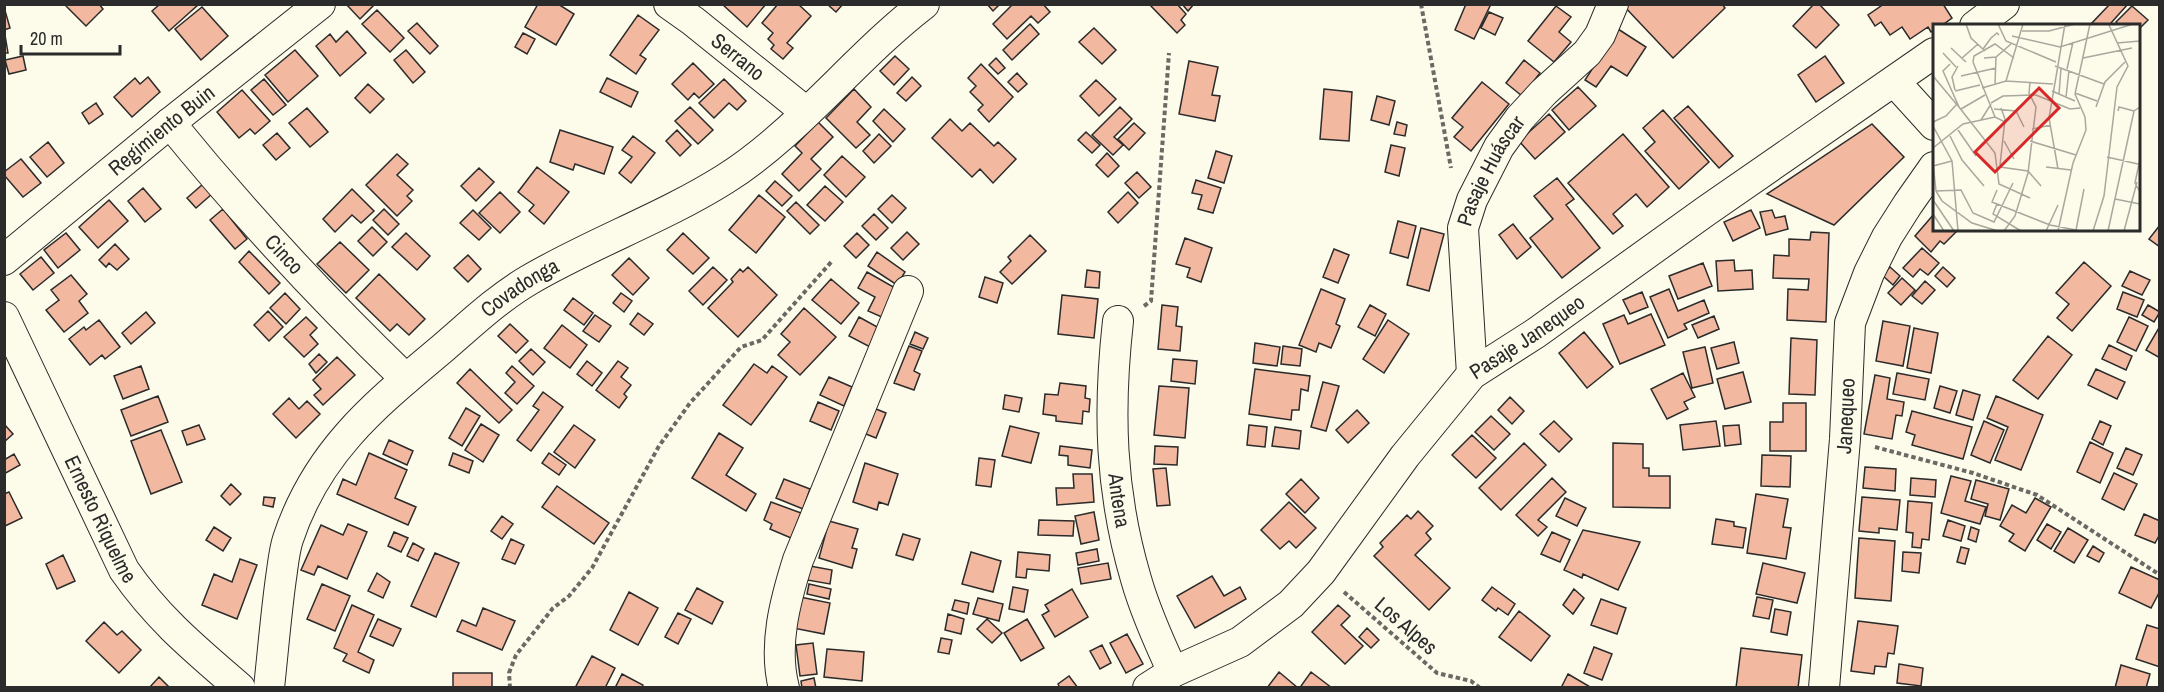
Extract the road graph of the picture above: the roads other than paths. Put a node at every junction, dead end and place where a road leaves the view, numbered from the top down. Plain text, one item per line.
1 (320, 4) edge
2 (669, 4) edge
3 (924, 4) edge
4 (1613, 4) edge
5 (1933, 54) edge
6 (1894, 81) junction
7 (806, 112) junction
8 (170, 123) junction
9 (1933, 123) edge
10 (1933, 170) edge
11 (4, 260) edge
12 (908, 291) dead end
13 (4, 317) edge
14 (1118, 321) road end
15 (1472, 374) junction
16 (406, 379) junction
17 (1161, 680) edge
18 (783, 681) edge
19 (240, 687) edge
20 (269, 687) edge
21 (1824, 687) edge

1 - 8 street, Regimiento Buin
2 - 7 street, Serrano
3 - 7 street, Covadonga
4 - 15 street, Pasaje Huáscar
5 - 6 street, Pasaje Janequeo
6 - 9 street
6 - 15 street, Pasaje Janequeo
7 - 16 street, Covadonga
8 - 11 street, Regimiento Buin
8 - 16 street, Cinco
10 - 21 street, Janequeo
12 - 18 street
13 - 19 street, Ernesto Riquelme
14 - 17 street, Antena
15 - 17 street, Pasaje Janequeo
16 - 20 street, Covadonga

